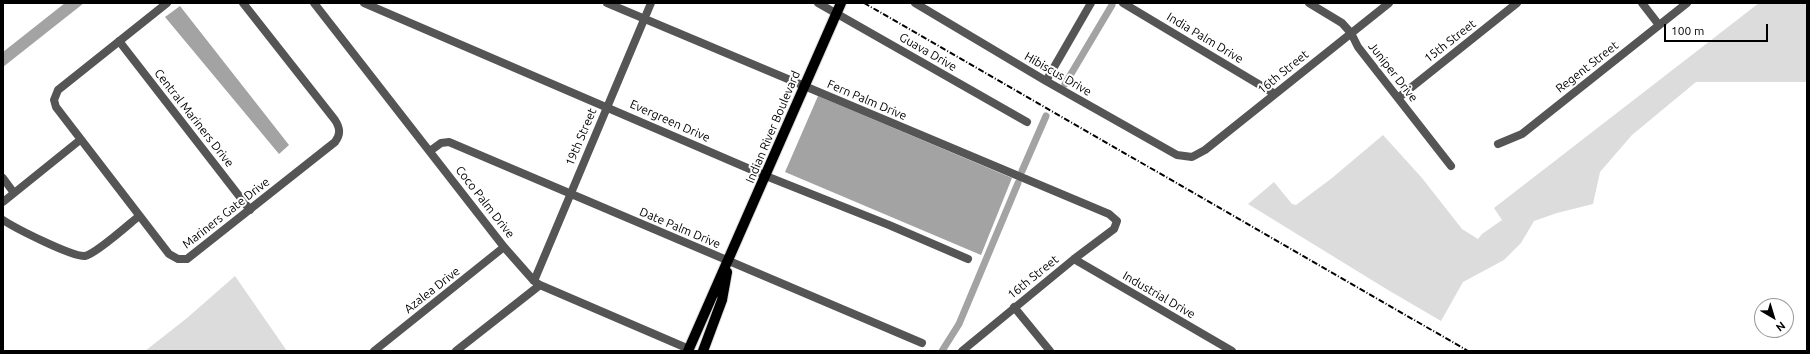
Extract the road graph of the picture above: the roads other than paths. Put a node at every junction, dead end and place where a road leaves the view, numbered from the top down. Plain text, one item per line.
1 (167, 3) edge
2 (243, 3) edge
3 (314, 3) edge
4 (364, 3) edge
5 (606, 3) edge
6 (652, 3) edge
7 (818, 3) edge
8 (842, 3) edge
9 (915, 3) edge
10 (1091, 3) edge
11 (1123, 3) edge
12 (1309, 3) edge
13 (1389, 3) edge
14 (1517, 3) edge
15 (1642, 3) edge
16 (1687, 3) edge
17 (836, 14) junction
18 (644, 19) junction
19 (1659, 25) junction
20 (1351, 34) junction
21 (118, 41) junction
22 (1046, 81) junction
23 (805, 87) junction
24 (1275, 94) junction
25 (1398, 98) junction
26 (608, 107) junction
27 (1028, 122) dead end
28 (80, 140) junction
29 (1498, 144) dead end
30 (430, 151) junction
31 (1192, 157) joint
32 (1451, 166) dead end
33 (766, 176) junction
34 (3, 178) edge
35 (14, 193) junction
36 (570, 195) junction
37 (3, 202) edge
38 (250, 210) junction
39 (139, 216) junction
40 (3, 220) edge
41 (1117, 220) joint
42 (504, 247) junction
43 (968, 259) dead end
44 (1074, 259) junction
45 (728, 262) junction
46 (537, 283) junction
47 (1014, 307) junction
48 (922, 343) dead end
49 (688, 350) edge
50 (374, 351) edge
51 (456, 351) edge
52 (703, 351) edge
53 (962, 351) edge
54 (1050, 351) edge
55 (1232, 351) edge

1 - 21 street, Mariners Gate Drive
2 - 38 street, Mariners Gate Drive
3 - 30 street, Coco Palm Drive
4 - 26 street, Evergreen Drive
5 - 18 street, Fern Palm Drive
6 - 18 street, 19th Street
7 - 17 street, Guava Drive
8 - 17 main road, Indian River Boulevard
9 - 22 street, Hibiscus Drive
10 - 22 street
11 - 24 street, India Palm Drive
12 - 20 street, Juniper Drive
13 - 20 street, 16th Street
14 - 25 street, 15th Street
15 - 19 street
16 - 19 street, Regent Street
17 - 23 main road, Indian River Boulevard
17 - 27 street, Guava Drive
18 - 23 street, Fern Palm Drive
18 - 26 street, 19th Street
19 - 29 street, Regent Street
20 - 24 street, 16th Street
20 - 25 street, Juniper Drive
21 - 28 street, Mariners Gate Drive
21 - 38 street, Central Mariners Drive
22 - 31 street, Hibiscus Drive
23 - 33 main road, Indian River Boulevard
23 - 41 street, Fern Palm Drive
24 - 31 street, 16th Street
25 - 32 street, Juniper Drive
26 - 33 street, Evergreen Drive
26 - 36 street, 19th Street
28 - 35 street
28 - 39 street, Mariners Gate Drive
30 - 36 street, Date Palm Drive
30 - 42 street, Coco Palm Drive
33 - 43 street, Evergreen Drive
33 - 45 main road, Indian River Boulevard
34 - 35 street
35 - 37 street
36 - 45 street, Date Palm Drive
36 - 46 street, 19th Street
38 - 39 street, Mariners Gate Drive
39 - 40 street
41 - 44 street, 16th Street
42 - 46 street, Coco Palm Drive
42 - 50 street, Azalea Drive
44 - 47 street, 16th Street
44 - 55 street, Industrial Drive
45 - 48 street, Date Palm Drive
45 - 49 main road
45 - 52 main road
46 - 49 street, Coco Palm Drive
46 - 51 street, 19th Street
47 - 53 street, 16th Street
47 - 54 street

